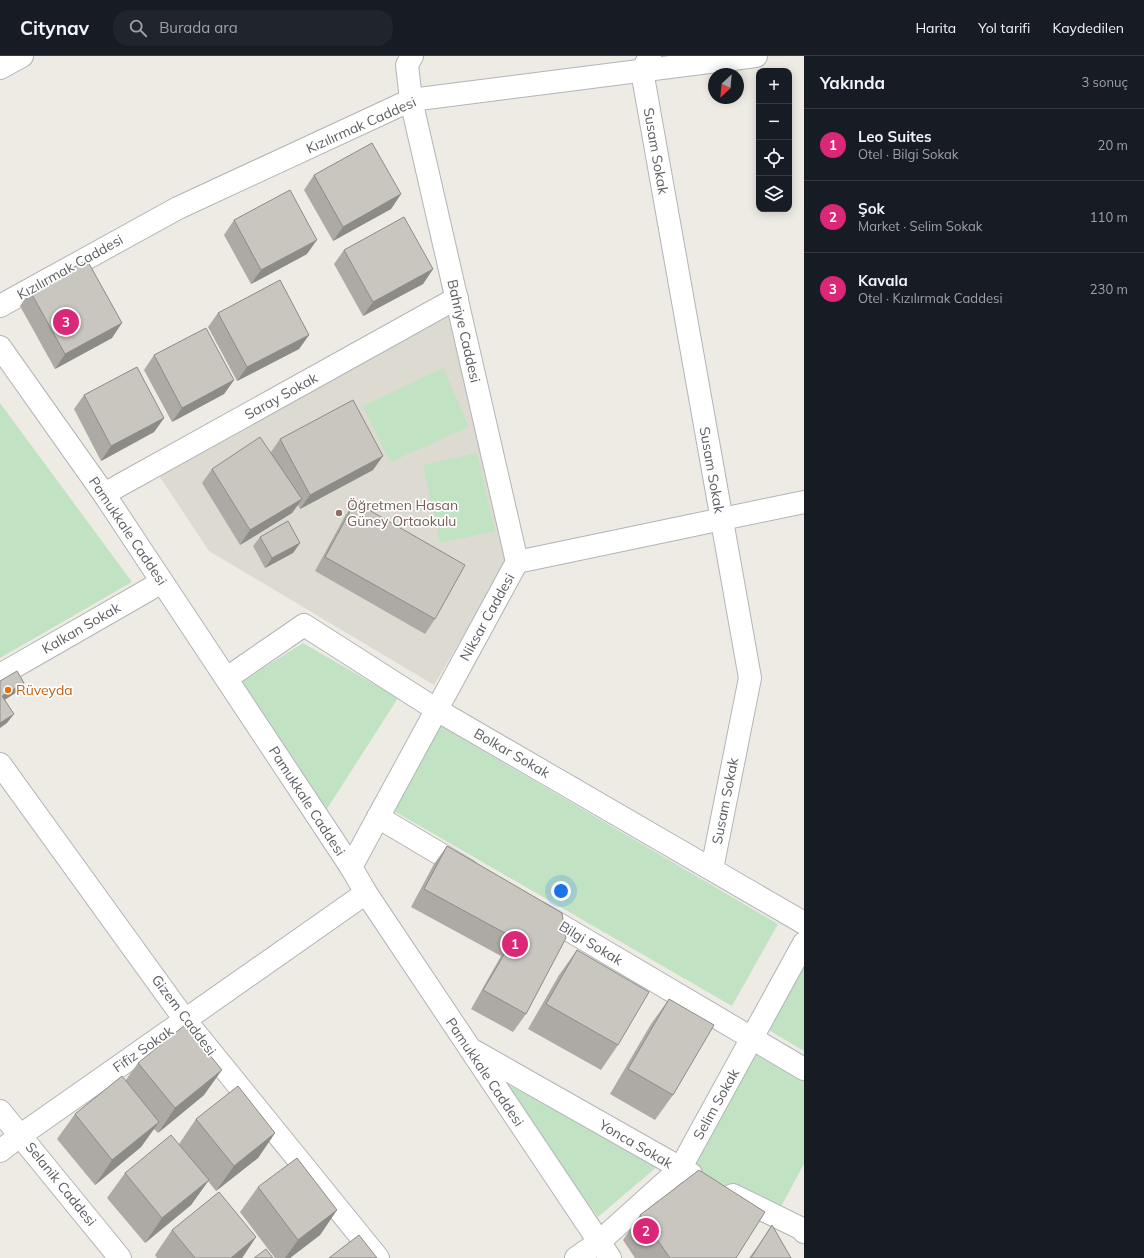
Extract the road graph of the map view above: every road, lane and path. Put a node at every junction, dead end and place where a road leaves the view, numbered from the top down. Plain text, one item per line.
1 (22, 56) edge
2 (412, 56) edge
3 (756, 56) edge
4 (646, 64) edge
5 (0, 68) edge
6 (411, 100) junction
7 (456, 298) junction
8 (0, 306) edge
9 (0, 347) edge
10 (104, 494) junction
11 (804, 502) edge
12 (721, 518) junction
13 (517, 562) junction
14 (162, 582) junction
15 (0, 674) edge
16 (227, 678) junction
17 (436, 710) junction
18 (0, 764) edge
19 (378, 817) junction
20 (351, 867) junction
21 (712, 869) junction
22 (487, 882) edge
23 (366, 893) junction
24 (521, 902) edge
25 (804, 923) edge
26 (804, 943) edge
27 (185, 1020) junction
28 (752, 1040) junction
29 (471, 1050) junction
30 (804, 1069) edge
31 (0, 1111) edge
32 (21, 1135) junction
33 (0, 1152) edge
34 (680, 1169) junction
35 (803, 1229) edge
36 (605, 1250) edge
37 (120, 1258) edge
38 (378, 1258) edge
39 (576, 1258) edge

1 - 5 street
2 - 6 street, Bahriye Caddesi
3 - 4 street, Kızılırmak Caddesi
4 - 6 street, Kızılırmak Caddesi
4 - 12 street, Susam Sokak
6 - 7 street, Bahriye Caddesi
6 - 8 street, Kızılırmak Caddesi
7 - 10 street, Saray Sokak
7 - 13 street, Bahriye Caddesi
9 - 10 street, Pamukkale Caddesi
10 - 14 street, Pamukkale Caddesi
11 - 12 street, Niksar Caddesi
12 - 13 street, Niksar Caddesi
12 - 21 street, Susam Sokak
13 - 17 street, Niksar Caddesi
14 - 15 street, Kalkan Sokak
14 - 16 street, Pamukkale Caddesi
16 - 17 street, Bolkar Sokak
16 - 20 street, Pamukkale Caddesi
17 - 19 street, Niksar Caddesi
17 - 21 street, Bolkar Sokak
18 - 27 street, Gizem Caddesi
19 - 20 street, Niksar Caddesi
19 - 22 street
20 - 23 street, Pamukkale Caddesi
21 - 25 street, Bolkar Sokak
23 - 27 street, Fifiz Sokak
23 - 29 street, Pamukkale Caddesi
24 - 28 street, Bilgi Sokak
26 - 28 street, Selim Sokak
27 - 32 street, Fifiz Sokak
27 - 38 street, Gizem Caddesi
28 - 30 street, Bilgi Sokak
28 - 34 street, Selim Sokak
29 - 34 street, Yonca Sokak
29 - 36 street, Pamukkale Caddesi
31 - 32 street, Selanik Caddesi
32 - 33 street, Fifiz Sokak
32 - 37 street, Selanik Caddesi
34 - 35 street, Yonca Sokak
34 - 36 street, Selim Sokak
36 - 39 street, Selim Sokak

